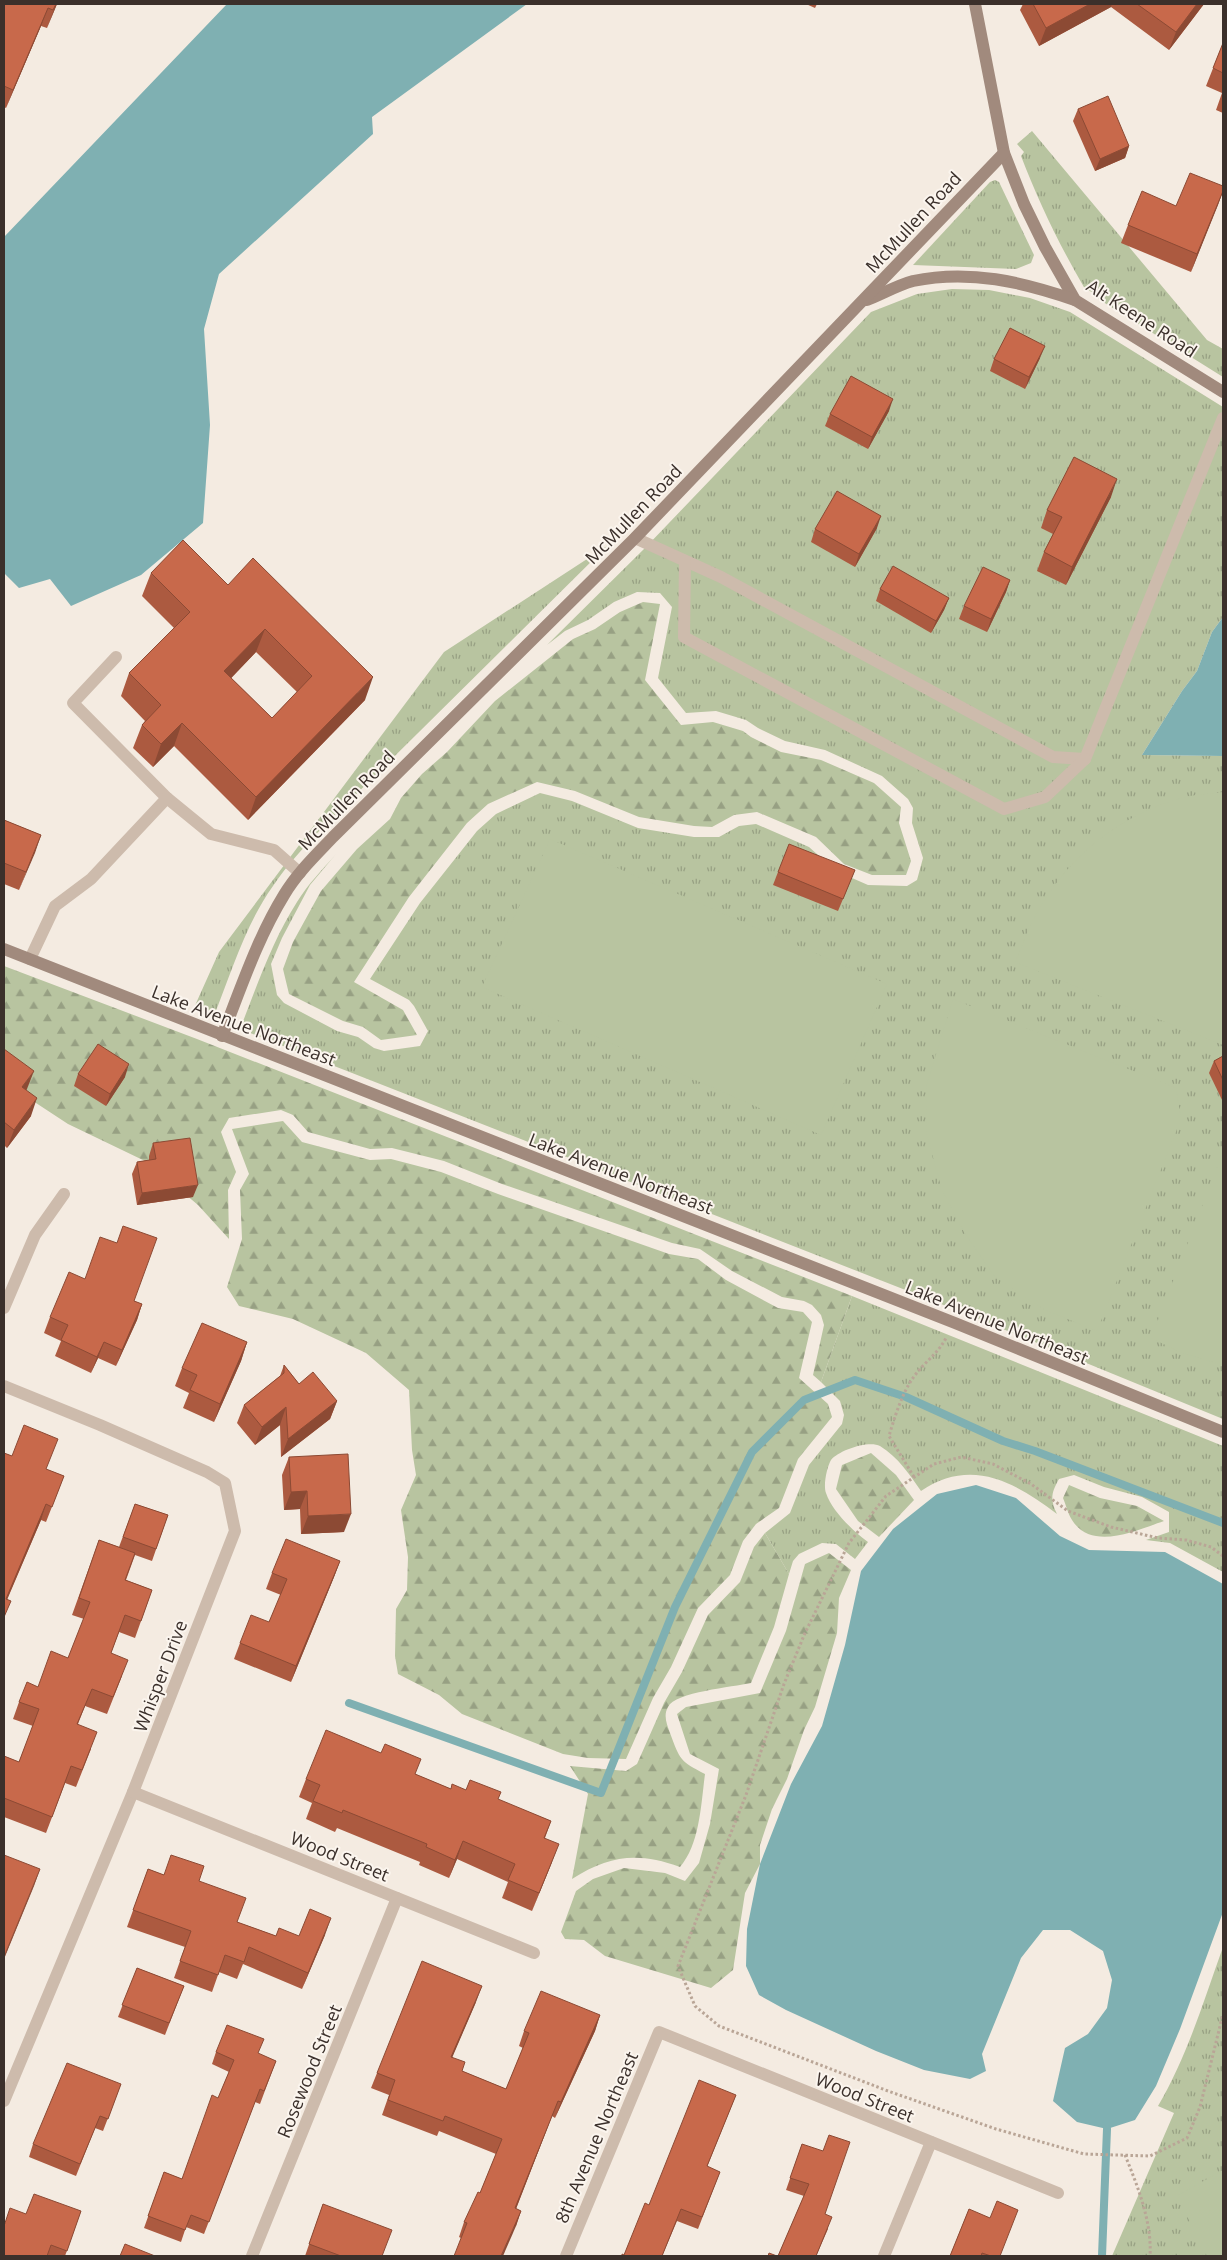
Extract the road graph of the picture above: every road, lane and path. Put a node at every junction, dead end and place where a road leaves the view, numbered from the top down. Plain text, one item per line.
1 (975, 4) edge
2 (1004, 153) junction
3 (1075, 300) junction
4 (862, 302) junction
5 (1223, 392) edge
6 (1223, 418) edge
7 (635, 538) junction
8 (686, 561) junction
9 (116, 657) dead end
10 (1085, 759) junction
11 (167, 798) junction
12 (300, 874) junction
13 (4, 949) edge
14 (30, 959) junction
15 (222, 1036) junction
16 (64, 1194) dead end
17 (4, 1308) edge
18 (947, 1337) dead end
19 (4, 1386) edge
20 (1223, 1432) edge
21 (914, 1477) junction
22 (1223, 1556) edge
23 (133, 1792) junction
24 (398, 1898) junction
25 (534, 1953) dead end
26 (1223, 2014) edge
27 (659, 2032) joint
28 (4, 2101) edge
29 (931, 2142) junction
30 (1125, 2155) junction
31 (1058, 2193) dead end
32 (252, 2256) edge
33 (566, 2256) edge
34 (884, 2256) edge
35 (1150, 2256) edge

1 - 2 street
2 - 3 street, Alt Keene Road
2 - 4 street, McMullen Road
3 - 4 street
3 - 5 street, Alt Keene Road
4 - 7 street, McMullen Road
6 - 10 street
7 - 8 street
7 - 12 street, McMullen Road
8 - 10 street
8 - 10 street
9 - 11 street
11 - 12 street
11 - 14 street
12 - 15 street, McMullen Road
13 - 14 street, Lake Avenue Northeast
14 - 15 street, Lake Avenue Northeast
15 - 20 street, Lake Avenue Northeast
16 - 17 street
18 - 21 path
19 - 23 street, Whisper Drive
21 - 22 path
21 - 30 path
23 - 24 street, Wood Street
23 - 28 street, Whisper Drive
24 - 25 street, Wood Street
24 - 32 street, Rosewood Street
26 - 30 path
27 - 29 street, Wood Street
27 - 33 street, 8th Avenue Northeast
29 - 31 street, Wood Street
29 - 34 street
30 - 35 path

